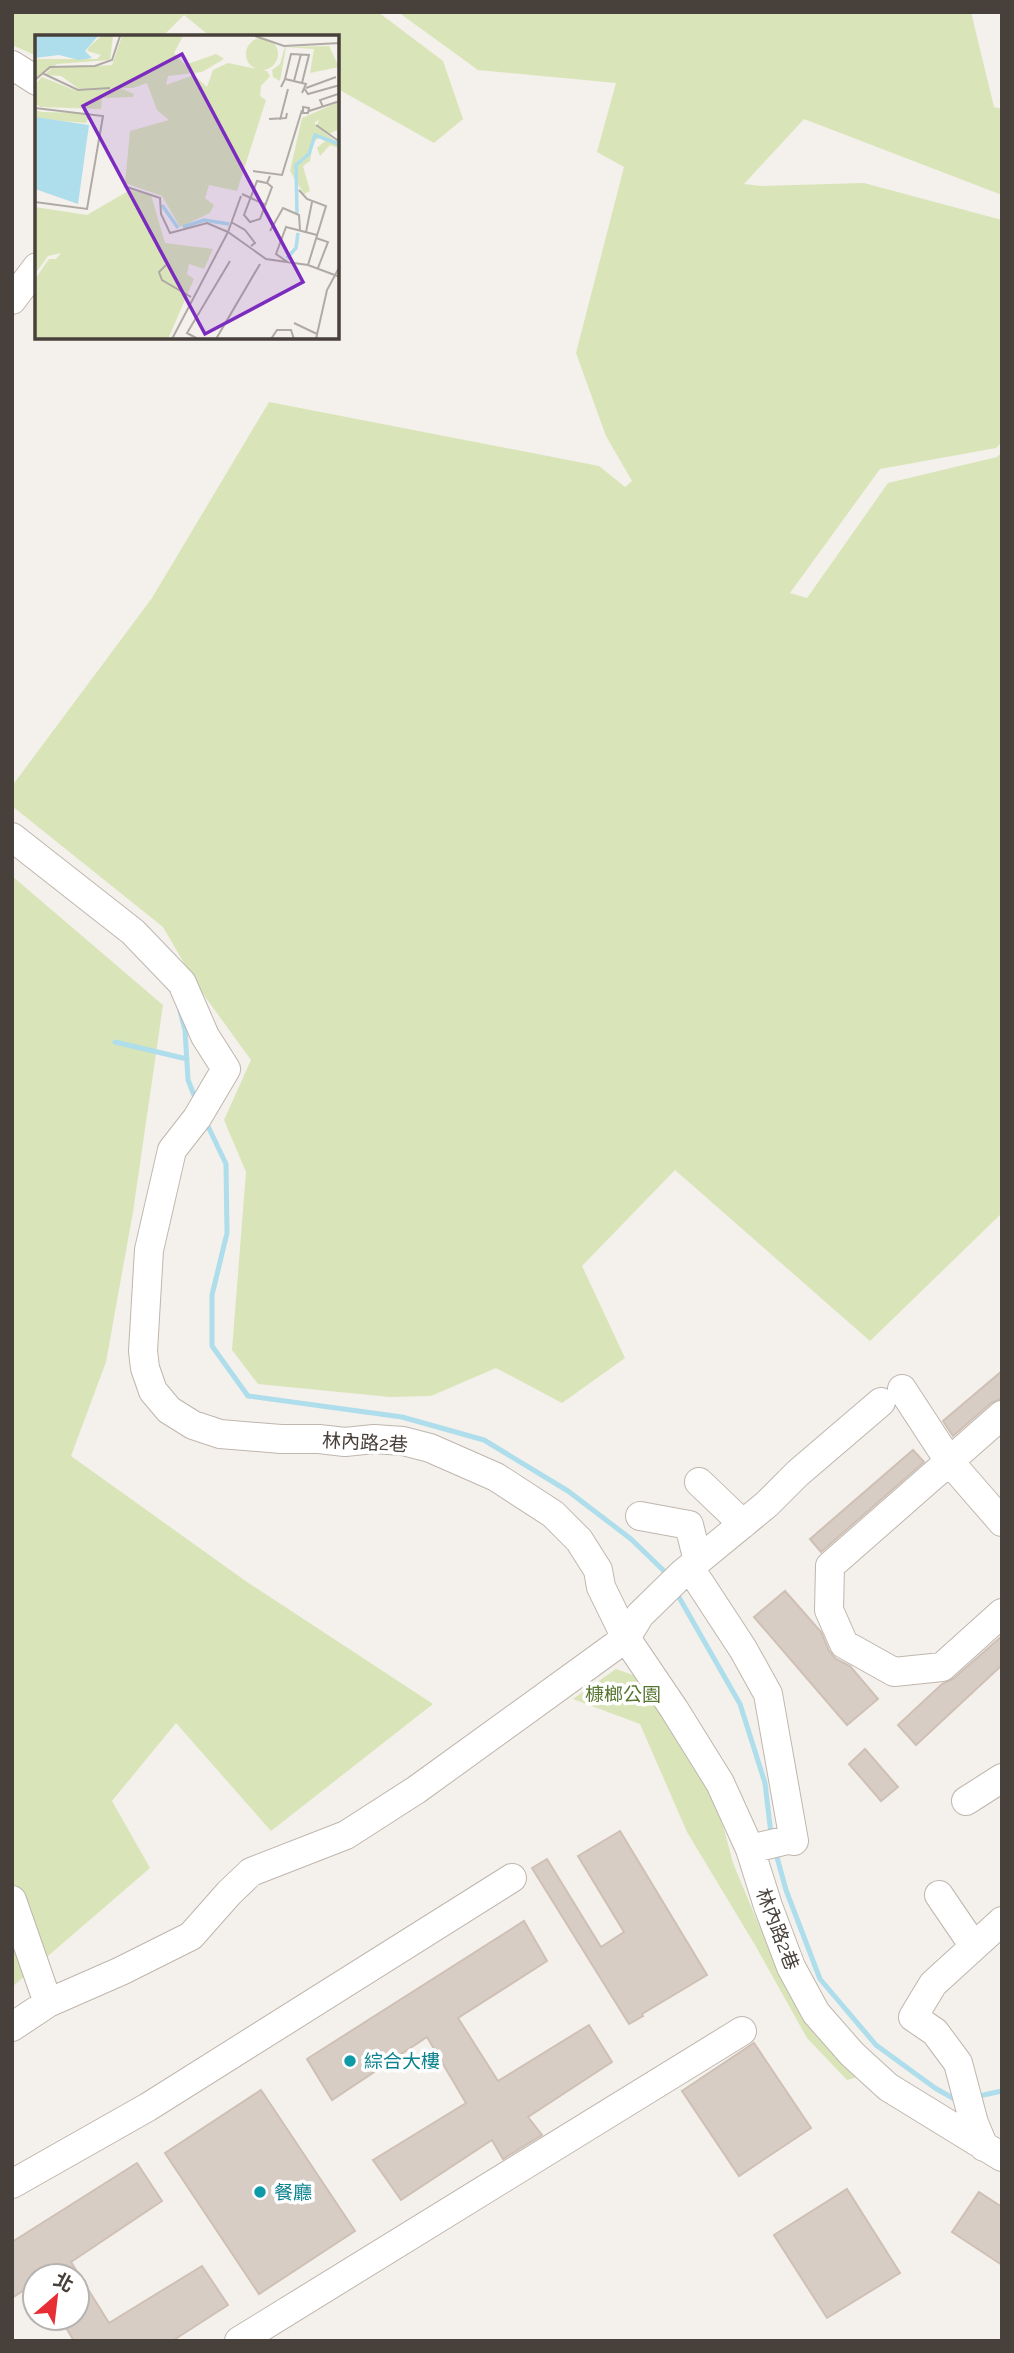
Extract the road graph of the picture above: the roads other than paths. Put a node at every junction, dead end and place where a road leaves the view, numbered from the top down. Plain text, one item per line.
1 (12, 65) edge
2 (35, 80) edge
3 (35, 270) edge
4 (12, 300) edge
5 (12, 837) edge
6 (1002, 1415) edge
7 (949, 1461) junction
8 (699, 1482) dead end
9 (640, 1516) dead end
10 (1002, 1522) edge
11 (743, 1524) junction
12 (690, 1567) junction
13 (1002, 1613) edge
14 (633, 1627) junction
15 (1002, 1778) edge
16 (966, 1801) dead end
17 (750, 1849) junction
18 (512, 1878) dead end
19 (939, 1895) dead end
20 (12, 1900) edge
21 (1002, 1921) edge
22 (973, 1945) junction
23 (48, 2003) junction
24 (12, 2027) edge
25 (741, 2031) dead end
26 (987, 2142) edge
27 (12, 2184) edge
28 (239, 2341) edge

1 - 2 street
3 - 4 street
5 - 14 street, 林內路2巷
6 - 7 street
7 - 10 street
7 - 11 street
7 - 13 street
8 - 11 street
9 - 12 street
11 - 12 street
12 - 14 street
12 - 17 street
14 - 17 street, 林內路2巷
14 - 23 street
15 - 16 street
17 - 26 street, 林內路2巷
18 - 27 street
19 - 22 street
20 - 23 street
21 - 22 street
22 - 26 street
23 - 24 street
25 - 28 street

